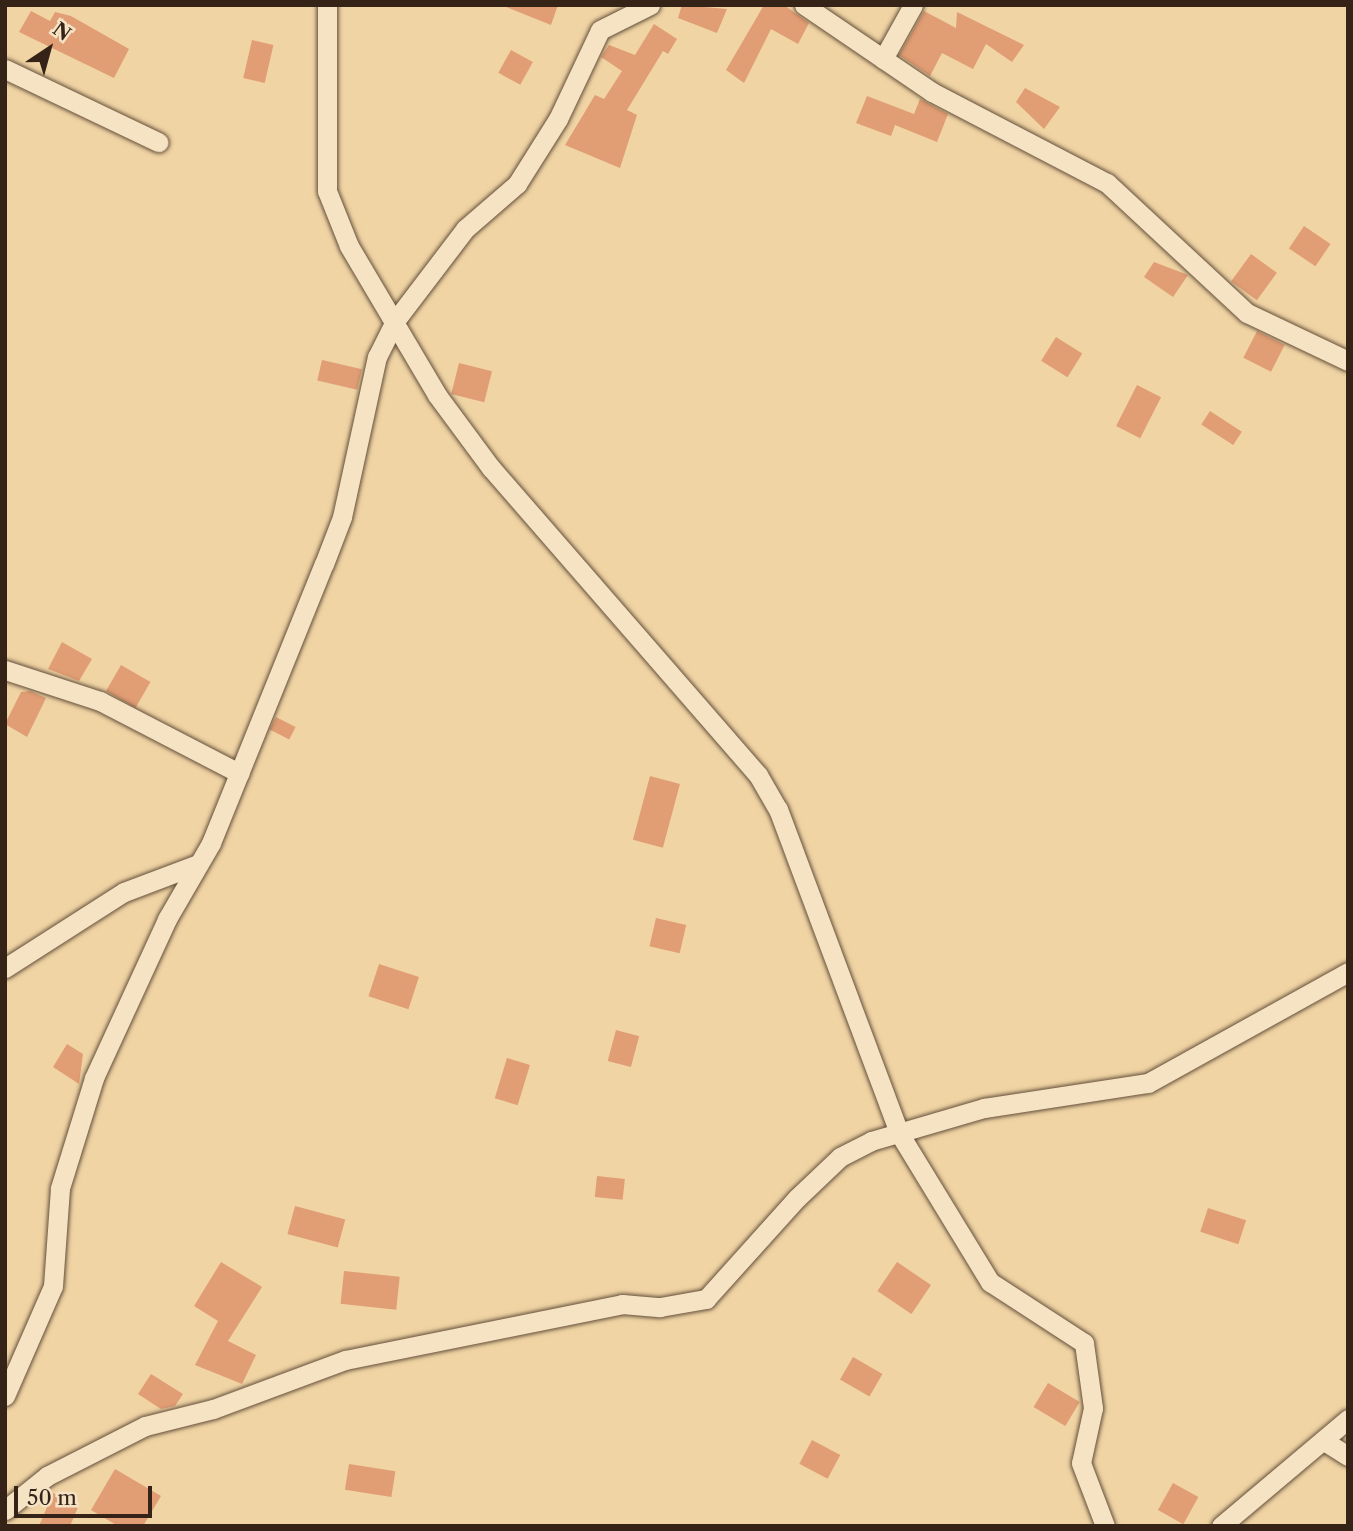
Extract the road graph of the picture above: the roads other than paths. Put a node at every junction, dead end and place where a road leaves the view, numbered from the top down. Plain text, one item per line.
1 (327, 5) edge
2 (650, 5) edge
3 (804, 5) edge
4 (913, 5) edge
5 (883, 59) junction
6 (5, 69) edge
7 (158, 142) dead end
8 (395, 321) junction
9 (1348, 361) edge
10 (5, 670) edge
11 (239, 773) junction
12 (195, 865) junction
13 (5, 968) edge
14 (1348, 972) edge
15 (899, 1133) junction
16 (5, 1396) edge
17 (1348, 1419) edge
18 (1324, 1441) junction
19 (1348, 1456) edge
20 (5, 1510) edge
21 (1105, 1526) edge
22 (1221, 1526) edge

1 - 8 street
2 - 8 street
3 - 5 street
4 - 5 street
5 - 9 street
6 - 7 street
8 - 11 street
8 - 15 street
10 - 11 street
11 - 12 street
12 - 13 street
12 - 16 street
14 - 15 street
15 - 20 street
15 - 21 street
17 - 18 street
18 - 19 street
18 - 22 street

